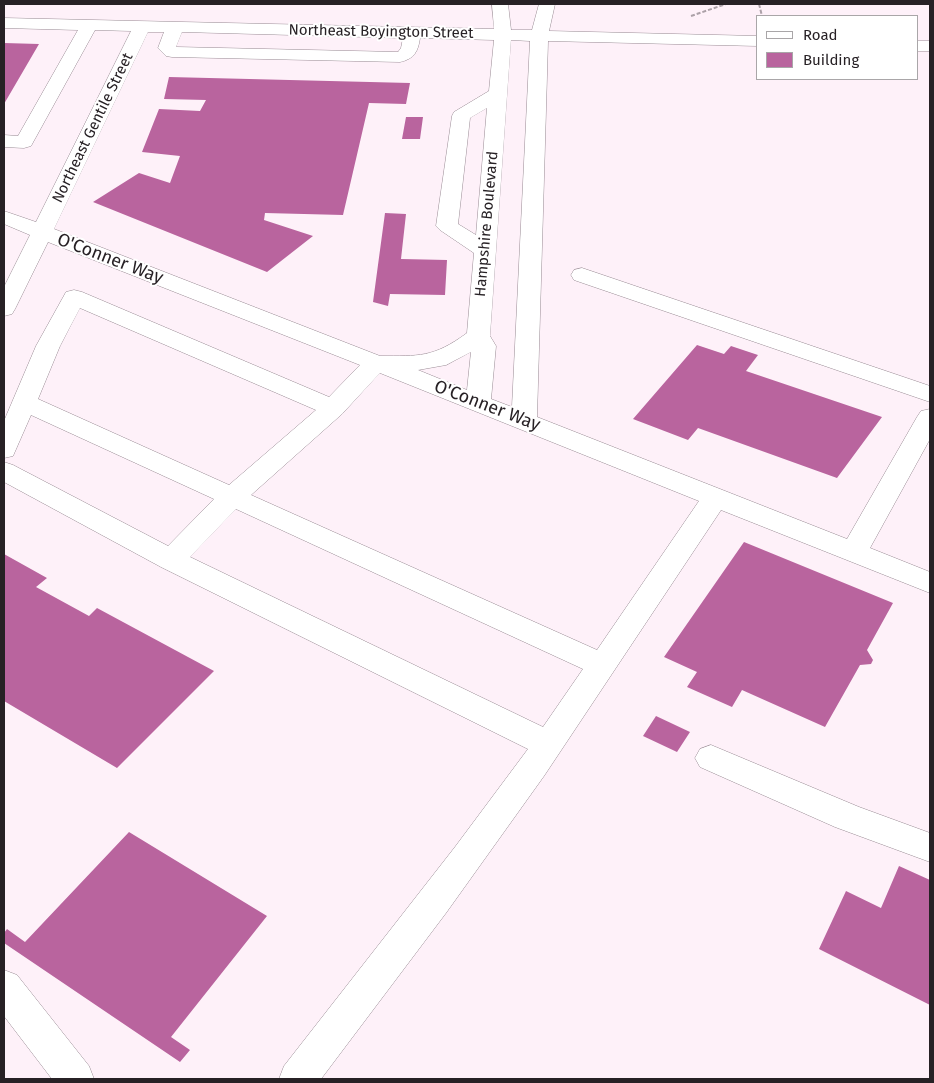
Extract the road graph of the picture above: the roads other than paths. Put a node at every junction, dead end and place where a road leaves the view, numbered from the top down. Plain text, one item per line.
1 (500, 4) edge
2 (546, 4) edge
3 (4, 23) edge
4 (89, 25) junction
5 (142, 26) junction
6 (174, 27) junction
7 (412, 32) junction
8 (504, 34) junction
9 (539, 35) junction
10 (756, 41) edge
11 (498, 93) junction
12 (4, 141) edge
13 (455, 163) junction
14 (513, 165) junction
15 (4, 217) edge
16 (43, 233) junction
17 (485, 251) junction
18 (582, 275) dead end
19 (4, 309) edge
20 (478, 336) junction
21 (376, 363) junction
22 (930, 394) edge
23 (24, 402) junction
24 (478, 403) junction
25 (333, 408) junction
26 (930, 418) edge
27 (524, 421) junction
28 (4, 450) edge
29 (4, 471) edge
30 (232, 497) junction
31 (716, 498) junction
32 (853, 552) junction
33 (171, 560) junction
34 (930, 583) edge
35 (602, 666) junction
36 (548, 744) junction
37 (711, 758) dead end
38 (930, 848) edge
39 (4, 987) edge
40 (75, 1079) edge
41 (298, 1079) edge

1 - 8 street, Hampshire Boulevard
2 - 9 street, Hampshire Boulevard
3 - 4 street, Northeast Boyington Street
4 - 5 street, Northeast Boyington Street
4 - 12 street
5 - 6 street, Northeast Boyington Street
5 - 16 street, Northeast Gentile Street
6 - 7 street, Northeast Boyington Street
6 - 7 street
7 - 8 street, Northeast Boyington Street
8 - 9 street, Northeast Boyington Street
8 - 11 street, Hampshire Boulevard
9 - 10 street, Northeast Boyington Street
9 - 14 street, Hampshire Boulevard
11 - 13 street
11 - 14 street, Hampshire Boulevard
13 - 14 street
13 - 17 street
14 - 17 street, Hampshire Boulevard
14 - 27 street, Hampshire Boulevard
15 - 16 street, O'Conner Way
16 - 19 street, Northeast Gentile Street
16 - 21 street, O'Conner Way
17 - 20 street, Hampshire Boulevard
18 - 22 street
20 - 21 street
20 - 24 street, Hampshire Boulevard
21 - 24 street, O'Conner Way
21 - 25 street
23 - 25 street
23 - 28 street
23 - 30 street
24 - 27 street, O'Conner Way
25 - 30 street
26 - 32 street
27 - 31 street, O'Conner Way
29 - 33 street
30 - 33 street
30 - 35 street
31 - 32 street, O'Conner Way
31 - 35 street
32 - 34 street, O'Conner Way
33 - 36 street
35 - 36 street
36 - 41 street
37 - 38 street
39 - 40 street

